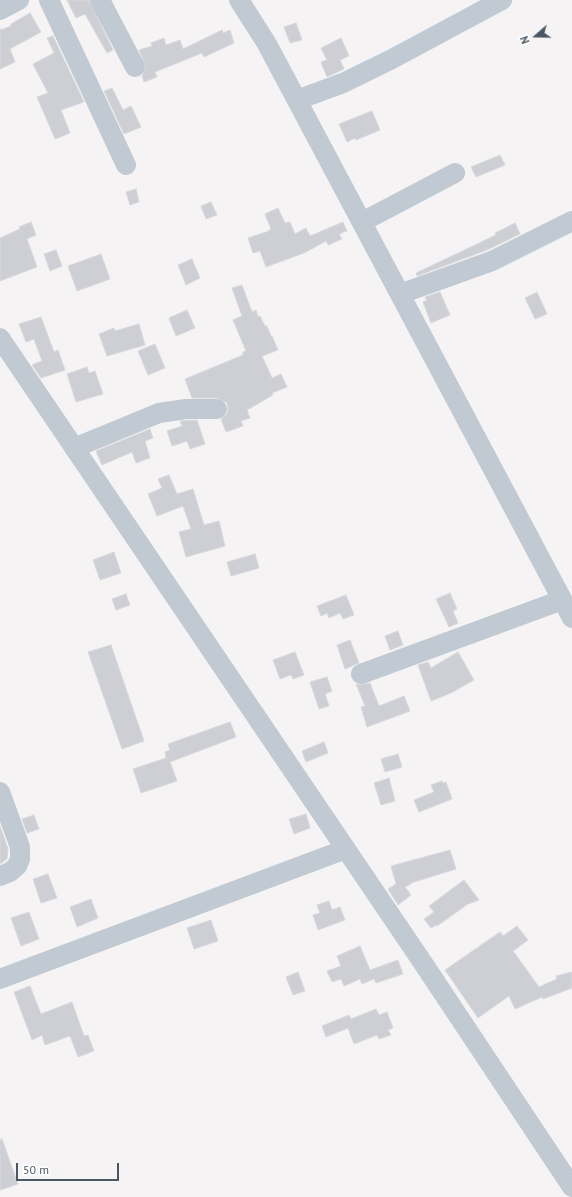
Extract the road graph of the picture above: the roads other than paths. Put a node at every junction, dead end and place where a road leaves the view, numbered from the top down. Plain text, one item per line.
1 (19, 0) edge
2 (49, 0) edge
3 (100, 0) edge
4 (239, 0) edge
5 (502, 0) edge
6 (0, 10) edge
7 (135, 67) dead end
8 (297, 100) junction
9 (126, 165) dead end
10 (455, 173) dead end
11 (572, 221) edge
12 (362, 222) junction
13 (400, 294) junction
14 (0, 338) edge
15 (217, 409) dead end
16 (74, 448) junction
17 (562, 600) junction
18 (572, 618) edge
19 (361, 674) dead end
20 (0, 792) edge
21 (346, 849) junction
22 (0, 876) edge
23 (0, 979) edge
24 (572, 1187) edge

1 - 6 street
2 - 9 street
3 - 7 street
4 - 8 street
5 - 8 street
8 - 12 street
10 - 12 street
11 - 13 street
12 - 13 street
13 - 17 street
14 - 16 street
15 - 16 street
16 - 21 street
17 - 18 street
17 - 19 street
20 - 22 street
21 - 23 street
21 - 24 street

